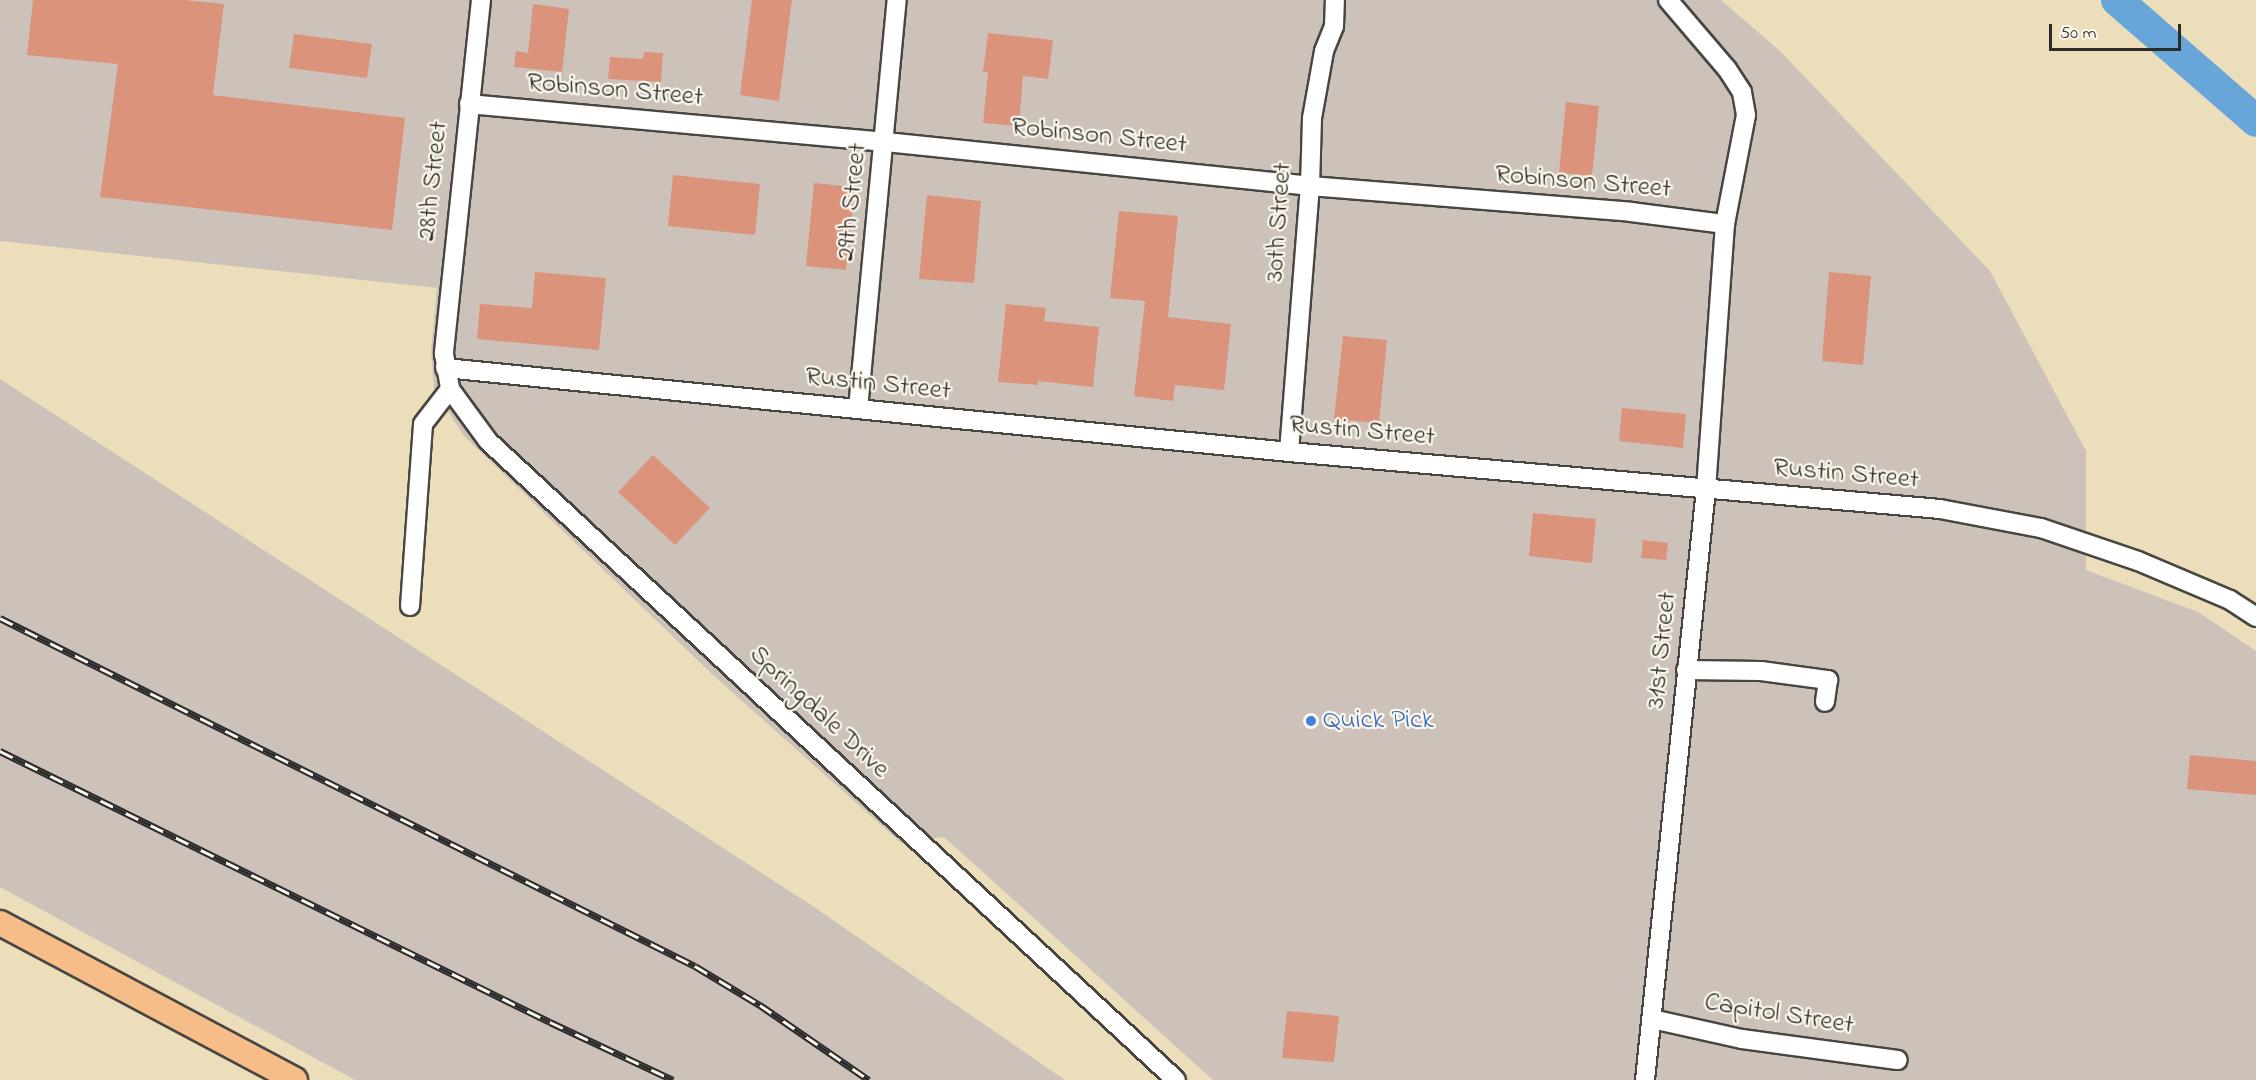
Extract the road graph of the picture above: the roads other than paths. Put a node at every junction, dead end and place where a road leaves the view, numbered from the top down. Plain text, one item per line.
1 (481, 0) edge
2 (897, 0) edge
3 (1335, 0) edge
4 (1668, 0) edge
5 (469, 104) junction
6 (885, 142) junction
7 (1310, 186) junction
8 (1725, 224) junction
9 (445, 368) junction
10 (450, 389) junction
11 (858, 409) junction
12 (1289, 452) junction
13 (1706, 489) junction
14 (410, 606) dead end
15 (2256, 617) edge
16 (1686, 670) junction
17 (1825, 702) dead end
18 (0, 923) edge
19 (1652, 1018) junction
20 (1898, 1060) dead end
21 (295, 1080) edge
22 (1176, 1080) edge
23 (1645, 1080) edge

1 - 5 street, 28th Street
2 - 6 street, 29th Street
3 - 7 street, 30th Street
4 - 8 street, 31st Street
5 - 6 street, Robinson Street
5 - 9 street, 28th Street
6 - 7 street, Robinson Street
6 - 11 street, 29th Street
7 - 8 street, Robinson Street
7 - 12 street, 30th Street
8 - 13 street, 31st Street
9 - 10 street, Springdale Drive
9 - 11 street, Rustin Street
10 - 14 street
10 - 22 street, Springdale Drive
11 - 12 street, Rustin Street
12 - 13 street, Rustin Street
13 - 15 street, Rustin Street
13 - 16 street, 31st Street
16 - 17 street
16 - 19 street, 31st Street
18 - 21 main road
19 - 20 street, Capitol Street
19 - 23 street, 31st Street

